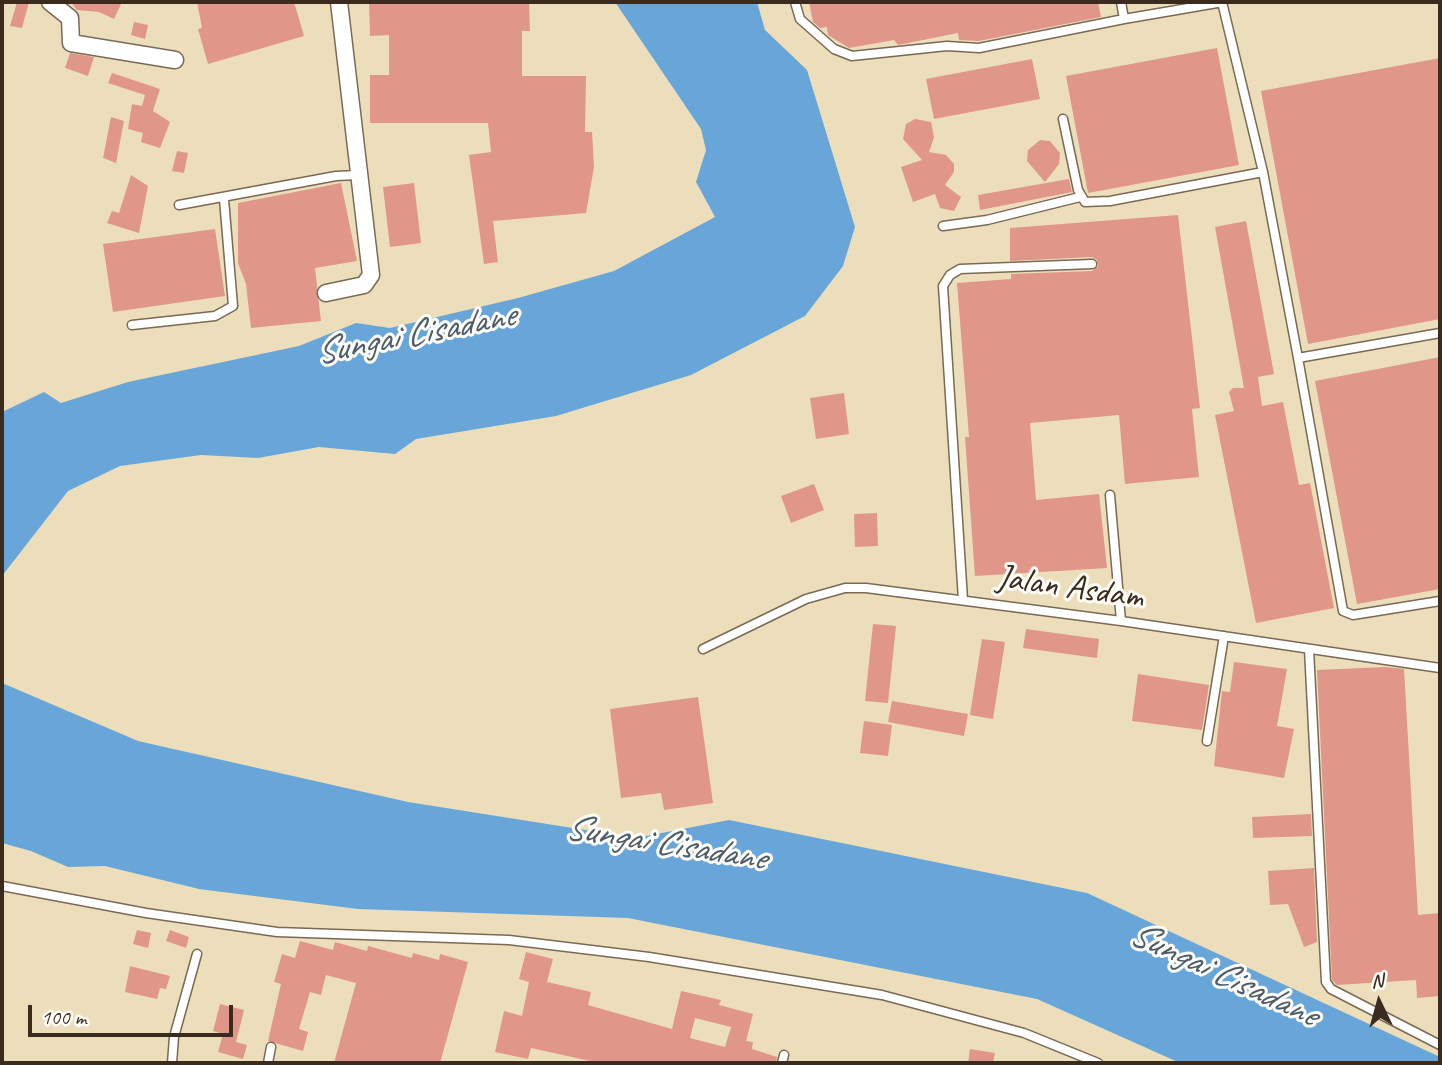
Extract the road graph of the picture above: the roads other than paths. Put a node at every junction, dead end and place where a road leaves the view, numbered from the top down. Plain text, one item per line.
1 (50, 2) edge
2 (339, 2) edge
3 (795, 2) edge
4 (1121, 2) edge
5 (1223, 2) edge
6 (1124, 19) junction
7 (175, 60) dead end
8 (1063, 119) dead end
9 (1263, 172) junction
10 (358, 175) junction
11 (1080, 197) junction
12 (224, 199) junction
13 (179, 205) dead end
14 (943, 226) dead end
15 (1092, 264) dead end
16 (326, 293) dead end
17 (132, 325) dead end
18 (1440, 332) edge
19 (1298, 358) junction
20 (1110, 495) dead end
21 (963, 600) junction
22 (1440, 601) edge
23 (1121, 621) junction
24 (1224, 636) junction
25 (704, 649) dead end
26 (1309, 649) junction
27 (1440, 667) edge
28 (1206, 741) dead end
29 (2, 886) edge
30 (197, 954) dead end
31 (1440, 1045) edge
32 (271, 1047) dead end
33 (172, 1063) edge
34 (268, 1063) edge
35 (1098, 1063) edge

1 - 7 street
2 - 10 street
3 - 6 lane
4 - 6 lane
5 - 6 lane
5 - 9 lane
8 - 11 lane
9 - 11 lane
9 - 19 lane
10 - 12 lane
10 - 16 street
11 - 14 lane
12 - 13 lane
12 - 17 lane
15 - 21 lane
18 - 19 lane
19 - 22 lane
20 - 23 lane
21 - 23 lane, Jalan Asdam
21 - 25 lane, Jalan Asdam
23 - 24 lane, Jalan Asdam
24 - 26 lane, Jalan Asdam
24 - 28 lane
26 - 27 lane, Jalan Asdam
26 - 31 lane
29 - 35 lane
30 - 33 lane
32 - 34 lane

